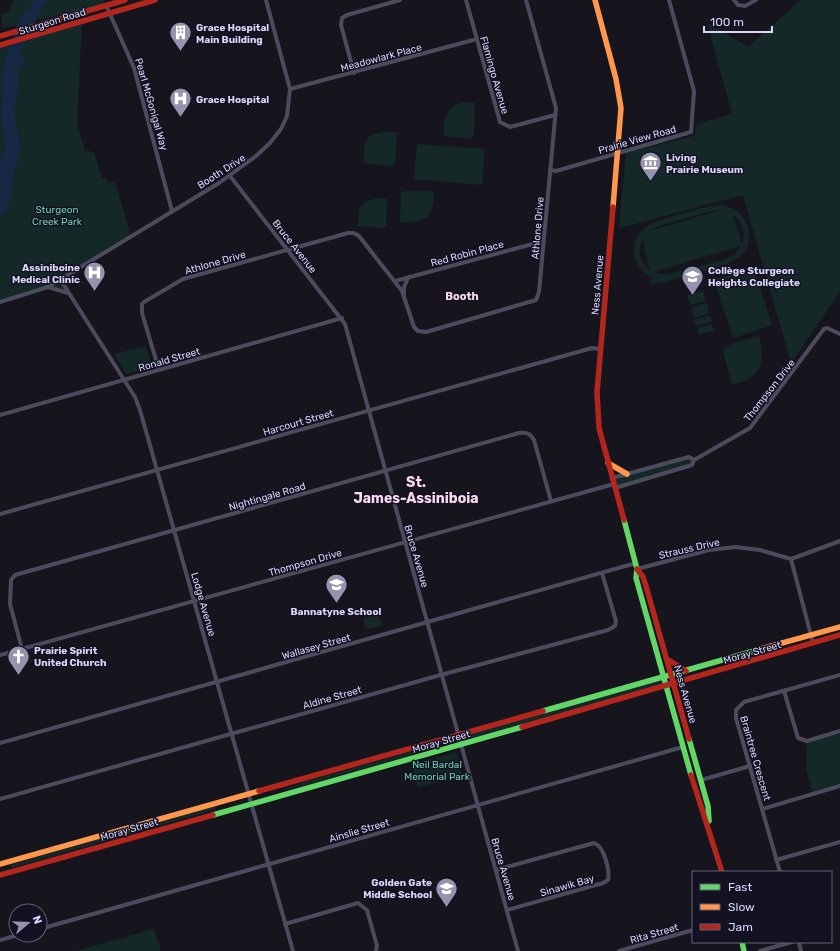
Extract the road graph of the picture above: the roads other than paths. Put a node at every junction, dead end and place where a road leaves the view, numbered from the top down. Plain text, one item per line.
1 (125, 0) edge
2 (155, 0) edge
3 (266, 0) edge
4 (400, 0) edge
5 (466, 0) edge
6 (526, 0) edge
7 (669, 0) edge
8 (734, 0) edge
9 (756, 0) edge
10 (594, 1) edge
11 (106, 5) junction
12 (109, 13) junction
13 (0, 36) edge
14 (477, 39) junction
15 (0, 46) edge
16 (354, 73) junction
17 (290, 89) junction
18 (555, 115) junction
19 (618, 153) junction
20 (550, 170) junction
21 (230, 176) junction
22 (172, 211) junction
23 (544, 241) junction
24 (288, 250) junction
25 (410, 276) junction
26 (60, 279) junction
27 (395, 281) junction
28 (48, 287) junction
29 (69, 293) junction
30 (405, 296) junction
31 (0, 302) edge
32 (342, 318) junction
33 (840, 334) edge
34 (600, 349) junction
35 (159, 370) junction
36 (123, 380) junction
37 (369, 411) junction
38 (0, 415) edge
39 (694, 460) junction
40 (608, 463) junction
41 (157, 470) junction
42 (385, 470) junction
43 (626, 474) junction
44 (614, 483) junction
45 (551, 501) junction
46 (0, 514) edge
47 (174, 530) junction
48 (840, 541) edge
49 (405, 542) junction
50 (791, 558) junction
51 (636, 566) junction
52 (602, 573) junction
53 (195, 601) junction
54 (427, 622) junction
55 (840, 626) edge
56 (811, 635) junction
57 (840, 635) edge
58 (813, 643) junction
59 (22, 649) junction
60 (0, 655) edge
61 (667, 659) junction
62 (686, 671) junction
63 (442, 674) junction
64 (671, 675) junction
65 (840, 676) edge
66 (664, 677) junction
67 (218, 682) junction
68 (674, 684) junction
69 (666, 686) junction
70 (784, 691) junction
71 (840, 731) edge
72 (232, 733) junction
73 (458, 735) junction
74 (0, 743) edge
75 (461, 745) junction
76 (683, 747) junction
77 (750, 766) junction
78 (701, 780) junction
79 (840, 786) edge
80 (249, 794) junction
81 (0, 799) edge
82 (252, 804) junction
83 (478, 805) junction
84 (762, 809) junction
85 (709, 827) junction
86 (840, 842) edge
87 (776, 860) junction
88 (0, 864) edge
89 (268, 864) junction
90 (496, 870) junction
91 (722, 871) edge
92 (780, 871) edge
93 (0, 874) edge
94 (507, 910) junction
95 (285, 924) junction
96 (48, 927) edge
97 (692, 930) edge
98 (788, 943) edge
99 (293, 951) edge
100 (376, 951) edge
101 (518, 951) edge
102 (619, 951) edge
103 (760, 951) edge

1 - 11 main road, Sturgeon Road
2 - 12 main road, Sturgeon Road
3 - 17 street, Booth Drive
4 - 16 street
5 - 14 street, Flamingo Avenue
6 - 18 street, Athlone Drive
7 - 19 street, Prairie View Road
8 - 9 street
10 - 19 main road, Ness Avenue
11 - 12 street, Pearl McGonigal Way
11 - 13 main road, Sturgeon Road
12 - 15 main road, Sturgeon Road
12 - 22 street, Pearl McGonigal Way
14 - 16 street, Meadowlark Place
14 - 18 street, Flamingo Avenue
16 - 17 street, Meadowlark Place
17 - 21 street, Booth Drive
18 - 20 street, Athlone Drive
19 - 20 street, Prairie View Road
19 - 34 main road, Ness Avenue
20 - 23 street, Athlone Drive
21 - 22 street, Booth Drive
21 - 24 street, Bruce Avenue
22 - 26 street, Booth Drive
23 - 25 street, Red Robin Place
23 - 30 street, Athlone Drive
24 - 27 street, Athlone Drive
24 - 32 street, Bruce Avenue
24 - 35 street, Athlone Drive
25 - 27 street, Red Robin Place
25 - 30 street, Athlone Drive
26 - 28 street, Booth Drive
26 - 29 street, Lodge Avenue
27 - 30 street, Athlone Drive
28 - 29 street
28 - 31 street, Booth Drive
29 - 36 street, Lodge Avenue
32 - 35 street, Ronald Street
32 - 37 street, Bruce Avenue
33 - 39 street, Thompson Drive
34 - 37 street, Harcourt Street
34 - 40 main road, Ness Avenue
35 - 36 street, Ronald Street
36 - 38 street, Ronald Street
36 - 41 street, Lodge Avenue
37 - 41 street, Harcourt Street
37 - 42 street, Bruce Avenue
39 - 43 street, Thompson Drive
39 - 44 street, Thompson Drive
40 - 43 main road
40 - 44 main road, Ness Avenue
41 - 46 street, Harcourt Street
41 - 47 street, Lodge Avenue
42 - 45 street, Nightingale Road
42 - 47 street, Nightingale Road
42 - 49 street, Bruce Avenue
43 - 44 street, Thompson Drive
44 - 45 street, Thompson Drive
44 - 51 main road, Ness Avenue
45 - 49 street, Thompson Drive
47 - 53 street, Lodge Avenue
47 - 59 street, Nightingale Road
48 - 50 street
49 - 53 street, Thompson Drive
49 - 54 street, Bruce Avenue
50 - 51 street, Strauss Drive
50 - 56 street
51 - 52 street, Wallasey Street
51 - 61 main road, Ness Avenue
51 - 66 main road, Ness Avenue
52 - 54 street, Wallasey Street
52 - 63 street, Aldine Street
53 - 59 street, Thompson Drive
53 - 67 street, Lodge Avenue
54 - 63 street, Bruce Avenue
54 - 67 street, Wallasey Street
55 - 56 main road, Moray Street
56 - 58 street
56 - 62 main road, Moray Street
57 - 58 main road, Moray Street
58 - 68 main road, Moray Street
59 - 60 street, Thompson Drive
61 - 62 main road
61 - 64 main road, Ness Avenue
62 - 64 main road, Moray Street
63 - 72 street, Aldine Street
63 - 73 street, Bruce Avenue
64 - 66 main road, Moray Street
64 - 68 main road, Ness Avenue
65 - 70 street, Braintree Crescent
66 - 69 main road, Ness Avenue
66 - 73 main road, Moray Street
67 - 72 street, Lodge Avenue
67 - 74 street, Wallasey Street
68 - 69 main road, Moray Street
68 - 78 main road, Ness Avenue
69 - 75 main road, Moray Street
69 - 76 main road, Ness Avenue
70 - 71 street
70 - 77 street, Braintree Crescent
72 - 80 street, Lodge Avenue
72 - 81 street, Aldine Street
73 - 75 street, Bruce Avenue
73 - 80 main road, Moray Street
75 - 82 main road, Moray Street
75 - 83 street, Bruce Avenue
76 - 83 street, Ainslie Street
76 - 85 main road, Ness Avenue
77 - 78 street
77 - 84 street, Braintree Crescent
78 - 85 main road, Ness Avenue
79 - 84 street
80 - 82 street, Lodge Avenue
80 - 88 main road, Moray Street
82 - 89 street, Lodge Avenue
82 - 93 main road, Moray Street
83 - 89 street, Ainslie Street
83 - 90 street, Bruce Avenue
84 - 87 street, Braintree Crescent
85 - 91 main road, Ness Avenue
86 - 87 street
87 - 92 street, Braintree Crescent
89 - 95 street, Lodge Avenue
89 - 96 street, Ainslie Street
90 - 94 street, Bruce Avenue
90 - 94 street, Sinawik Bay
94 - 101 street, Bruce Avenue
95 - 99 street, Lodge Avenue
95 - 100 street
97 - 102 street, Rita Street
98 - 103 street

